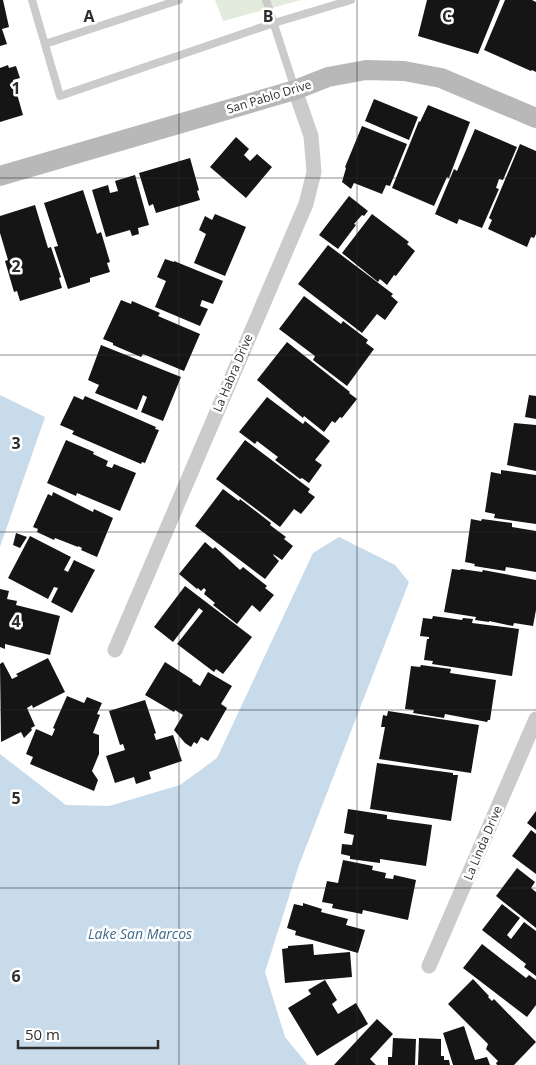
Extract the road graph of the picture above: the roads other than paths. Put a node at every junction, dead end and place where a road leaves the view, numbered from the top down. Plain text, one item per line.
1 (32, 0) edge
2 (179, 0) edge
3 (266, 0) edge
4 (351, 0) edge
5 (274, 22) junction
6 (44, 44) junction
7 (295, 90) junction
8 (536, 118) edge
9 (0, 176) edge
10 (115, 650) dead end
11 (536, 719) edge
12 (429, 966) dead end

1 - 6 lane
2 - 6 lane
3 - 5 lane
4 - 5 lane
5 - 6 lane
5 - 7 lane
7 - 8 street, San Pablo Drive
7 - 9 street, San Pablo Drive
7 - 10 street, La Habra Drive
11 - 12 street, La Linda Drive

